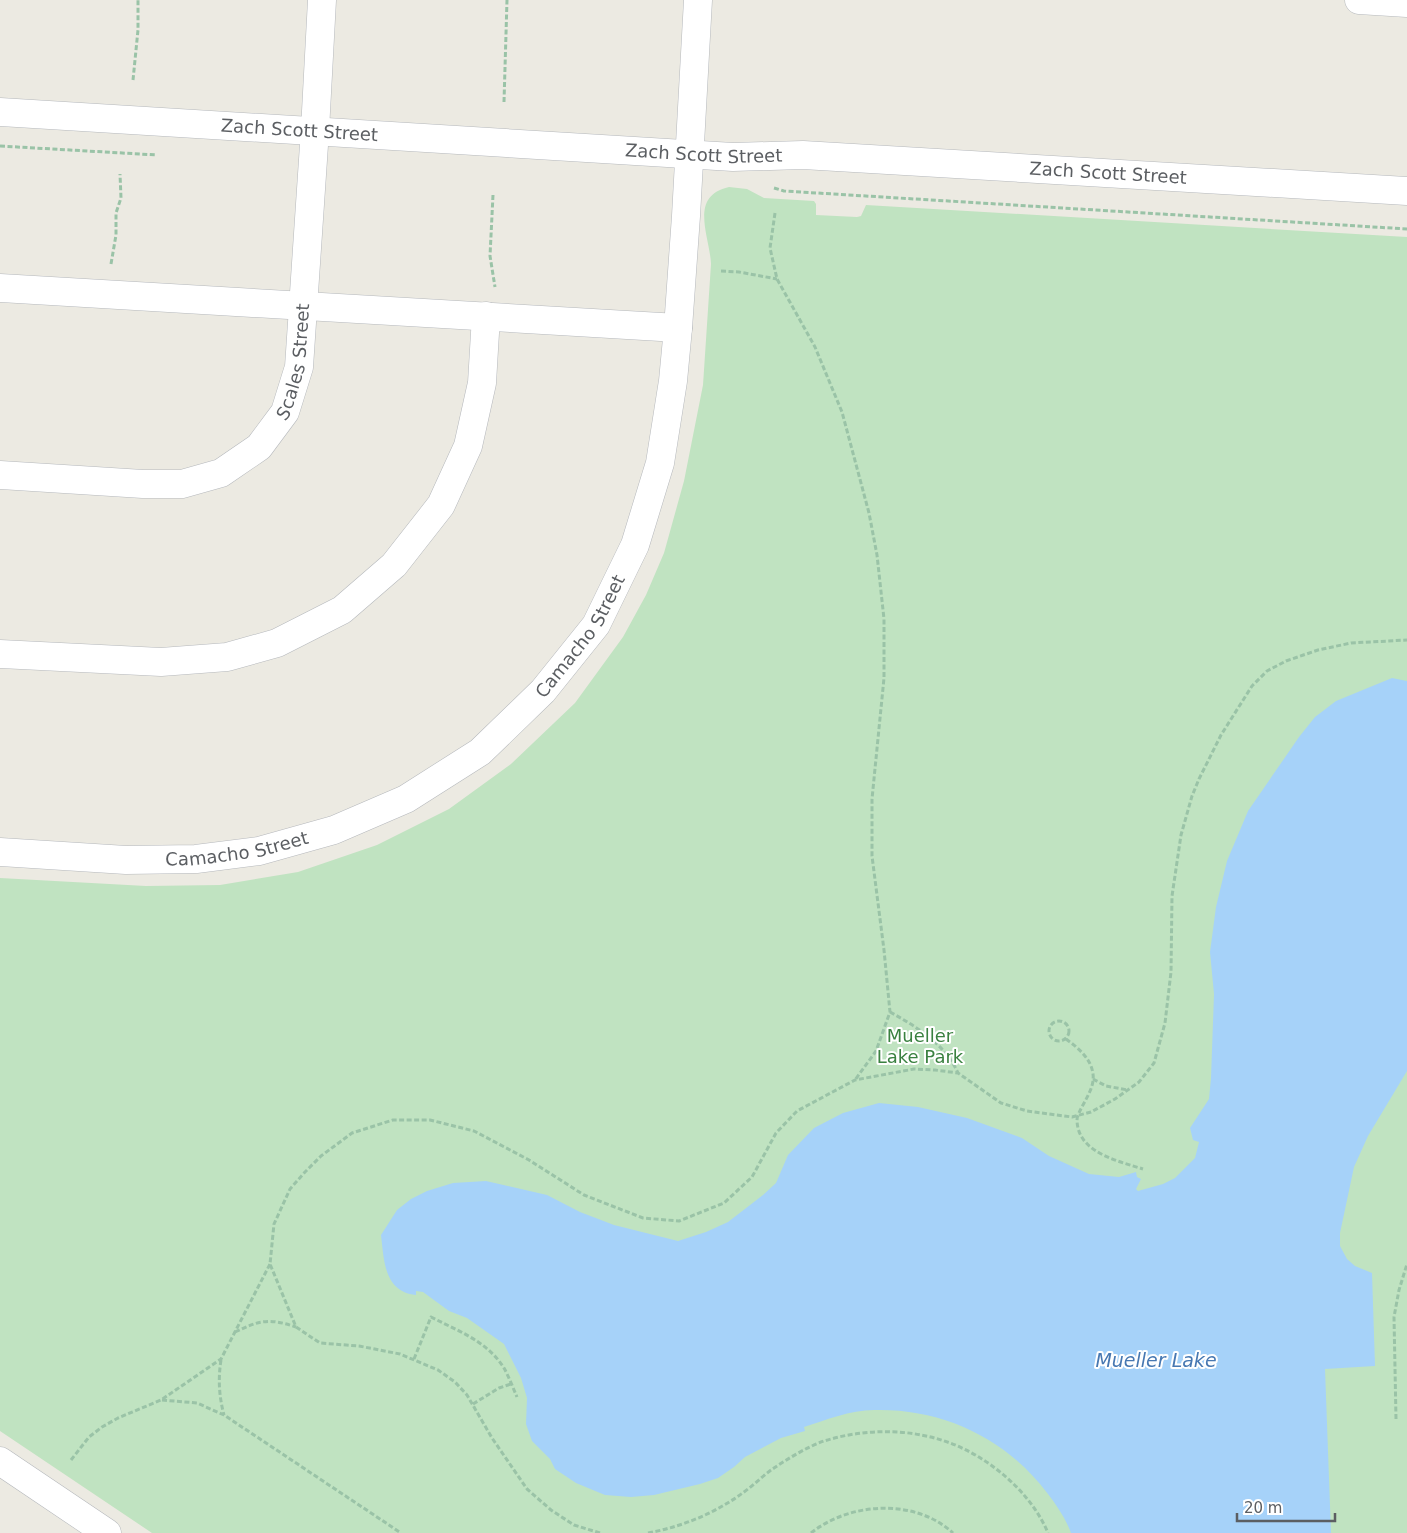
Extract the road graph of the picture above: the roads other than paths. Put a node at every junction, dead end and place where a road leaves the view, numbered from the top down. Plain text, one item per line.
1 (322, 0) edge
2 (698, 0) edge
3 (1359, 0) edge
4 (1407, 3) edge
5 (0, 112) edge
6 (315, 130) junction
7 (689, 154) junction
8 (1407, 191) edge
9 (0, 288) edge
10 (303, 306) junction
11 (491, 317) junction
12 (678, 328) junction
13 (0, 475) edge
14 (0, 654) edge
15 (0, 852) edge
16 (0, 1461) edge
17 (107, 1533) edge

1 - 6 street, Scales Street
2 - 7 street, Camacho Street
3 - 4 street
5 - 6 street, Zach Scott Street
6 - 7 street, Zach Scott Street
6 - 10 street, Scales Street
7 - 8 street, Zach Scott Street
7 - 12 street, Camacho Street
9 - 10 street
10 - 11 street
10 - 13 street, Scales Street
11 - 12 street
11 - 14 street
12 - 15 street, Camacho Street
16 - 17 street

